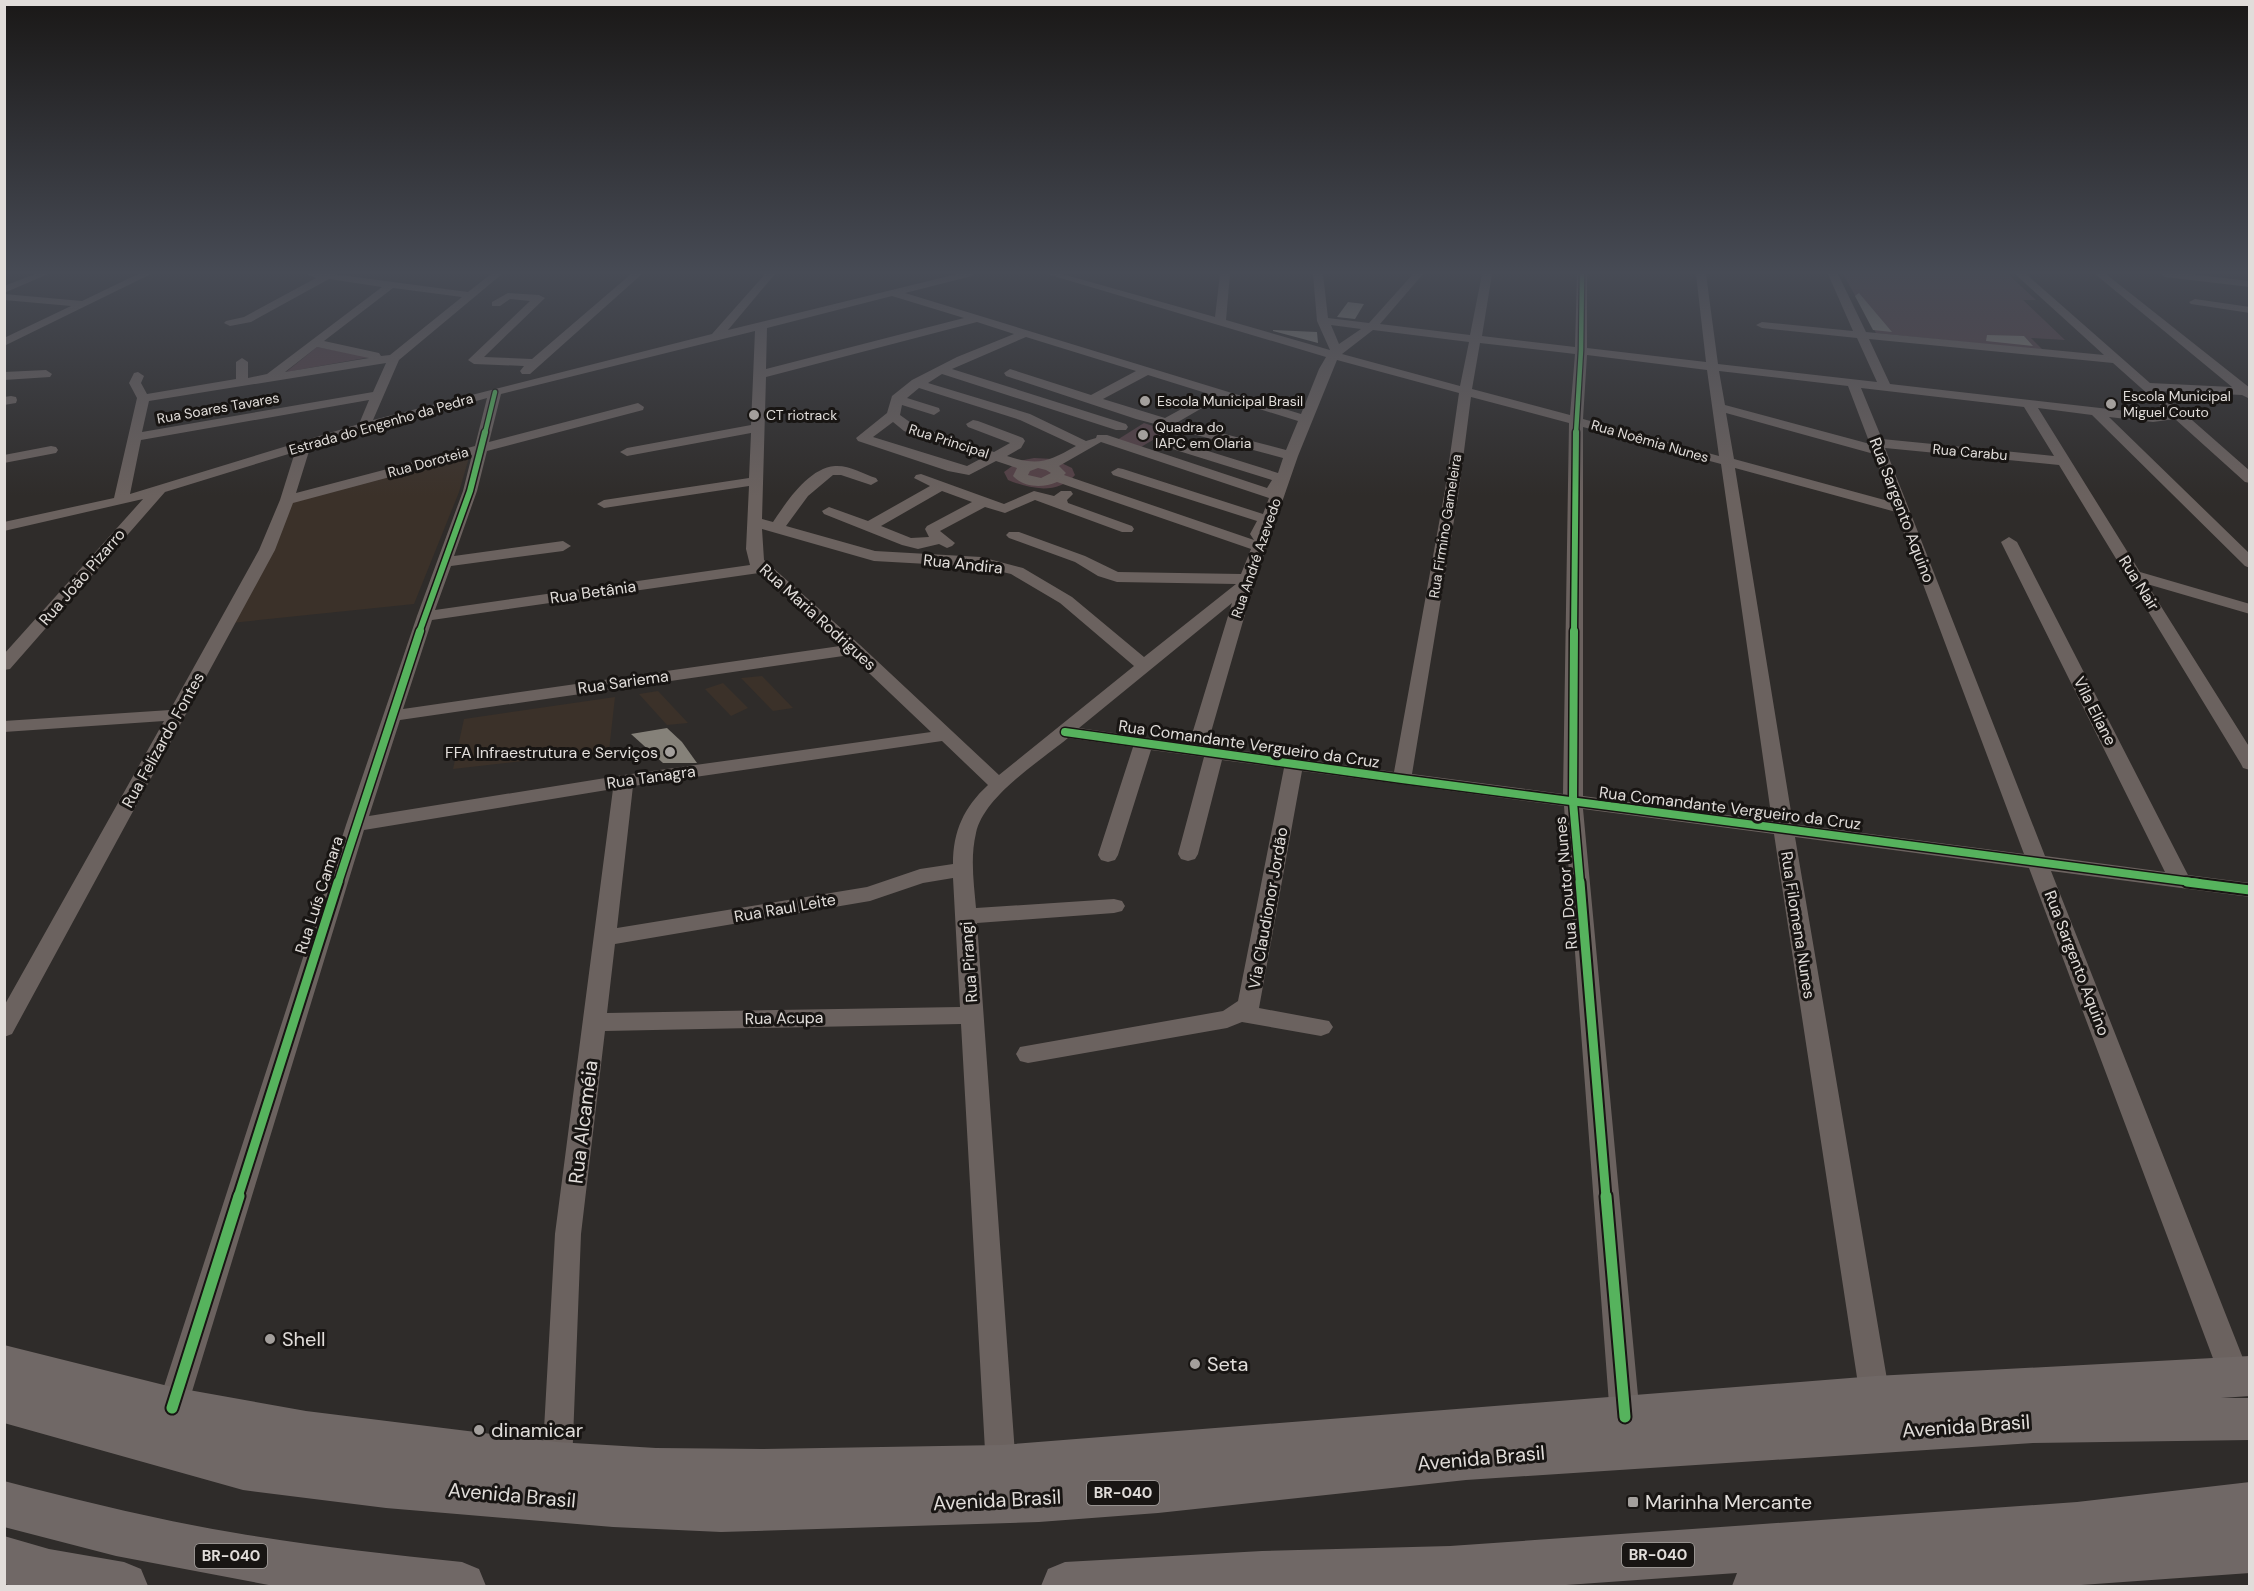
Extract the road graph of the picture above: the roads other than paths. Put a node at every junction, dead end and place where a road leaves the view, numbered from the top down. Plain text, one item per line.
1 (309, 348) edge
2 (342, 348) edge
3 (402, 348) edge
4 (487, 348) edge
5 (552, 348) edge
6 (668, 348) edge
7 (760, 348) edge
8 (862, 348) edge
9 (991, 348) edge
10 (1071, 348) edge
11 (1311, 348) edge
12 (1314, 348) edge
13 (1337, 348) edge
14 (1474, 348) edge
15 (1564, 348) edge
16 (1710, 348) edge
17 (1869, 348) edge
18 (1997, 348) edge
19 (2103, 348) edge
20 (2193, 348) edge
21 (1334, 350) junction
22 (1581, 350) junction
23 (390, 358) junction
24 (2116, 360) junction
25 (242, 362) dead end
26 (535, 363) junction
27 (1712, 366) junction
28 (1325, 369) junction
29 (941, 370) junction
30 (1146, 371) junction
31 (1010, 373) dead end
32 (46, 374) dead end
33 (761, 374) junction
34 (4, 376) edge
35 (138, 376) dead end
36 (271, 376) junction
37 (242, 381) junction
38 (1853, 382) junction
39 (916, 383) junction
40 (1886, 386) junction
41 (2148, 387) junction
42 (1466, 389) junction
43 (501, 390) junction
44 (2248, 392) edge
45 (1219, 393) junction
46 (377, 395) junction
47 (143, 398) junction
48 (897, 399) junction
49 (1092, 400) junction
50 (2028, 403) junction
51 (638, 407) dead end
52 (1719, 407) junction
53 (934, 411) dead end
54 (2096, 411) junction
55 (2179, 415) junction
56 (892, 416) junction
57 (1141, 416) junction
58 (1305, 419) junction
59 (1576, 420) junction
60 (1167, 423) junction
61 (973, 424) dead end
62 (364, 427) junction
63 (1121, 427) junction
64 (758, 428) junction
65 (1192, 430) junction
66 (135, 437) junction
67 (1102, 438) junction
68 (304, 444) junction
69 (1171, 444) junction
70 (1086, 446) junction
71 (1878, 447) junction
72 (482, 448) junction
73 (51, 450) dead end
74 (627, 452) dead end
75 (1284, 454) dead end
76 (1154, 455) junction
77 (998, 457) junction
78 (4, 459) edge
79 (2063, 461) junction
80 (1729, 464) junction
81 (1053, 471) junction
82 (1118, 472) dead end
83 (921, 478) dead end
84 (2250, 479) edge
85 (756, 481) junction
86 (871, 481) dead end
87 (942, 485) junction
88 (1081, 485) junction
89 (159, 490) junction
90 (1273, 495) junction
91 (288, 500) junction
92 (121, 501) junction
93 (1059, 502) junction
94 (981, 503) dead end
95 (604, 504) dead end
96 (1901, 509) junction
97 (829, 511) dead end
98 (754, 522) junction
99 (4, 527) edge
100 (869, 527) junction
101 (777, 528) junction
102 (1127, 529) dead end
103 (1014, 535) dead end
104 (942, 539) junction
105 (2009, 542) dead end
106 (1256, 545) junction
107 (562, 546) dead end
108 (958, 560) junction
109 (444, 562) junction
110 (2250, 562) edge
111 (761, 567) junction
112 (2134, 575) junction
113 (1246, 581) junction
114 (2250, 609) edge
115 (425, 616) junction
116 (854, 649) junction
117 (4, 665) edge
118 (1144, 666) junction
119 (176, 715) junction
120 (393, 716) junction
121 (4, 727) edge
122 (1065, 732) junction
123 (947, 735) junction
124 (1144, 743) junction
125 (1205, 751) junction
126 (1294, 764) junction
127 (2250, 764) edge
128 (1402, 779) junction
129 (624, 781) junction
130 (999, 785) junction
131 (1573, 801) junction
132 (356, 825) junction
133 (1783, 828) junction
134 (1188, 854) dead end
135 (1108, 855) dead end
136 (2039, 861) junction
137 (963, 869) junction
138 (2180, 880) junction
139 (2250, 890) edge
140 (1114, 906) dead end
141 (966, 916) junction
142 (606, 938) junction
143 (1240, 1013) junction
144 (972, 1015) junction
145 (596, 1022) junction
146 (1321, 1027) dead end
147 (4, 1028) edge
148 (1028, 1054) dead end
149 (4, 1365) edge
150 (2242, 1377) edge
151 (4, 1387) edge
152 (1875, 1397) junction
153 (4, 1402) edge
154 (172, 1408) junction
155 (1625, 1417) junction
156 (2250, 1419) edge
157 (557, 1465) junction
158 (1000, 1468) junction
159 (4, 1504) edge
160 (2250, 1504) edge
161 (2250, 1549) edge
162 (4, 1560) edge
163 (124, 1587) edge
164 (462, 1587) edge
165 (1065, 1587) edge
166 (1756, 1587) edge

1 - 36 street
2 - 23 street
3 - 23 street
4 - 26 street
5 - 26 street
6 - 43 street, Estrada do Engenho da Pedra
7 - 33 street, Rua Maria Rodrigues
8 - 33 street
9 - 29 street
10 - 30 street
11 - 28 street
12 - 21 street, Rua Noêmia Nunes
13 - 21 street
14 - 42 street, Rua Firmino Gameleira
15 - 22 street
16 - 27 street, Rua Filomena Nunes
17 - 40 street
18 - 24 street
19 - 24 street
20 - 44 street
21 - 28 street, Rua André Azevedo
21 - 42 street, Rua Noêmia Nunes
22 - 27 street
22 - 59 street, Rua Doutor Nunes
23 - 36 street
23 - 46 street
24 - 41 street
25 - 37 street
26 - 43 street
27 - 38 street
27 - 52 street, Rua Filomena Nunes
28 - 58 street, Rua André Azevedo
29 - 39 street
29 - 63 street
30 - 45 street
30 - 49 street
31 - 49 street
32 - 34 street
33 - 64 street, Rua Maria Rodrigues
35 - 47 street
36 - 37 street
37 - 47 street
38 - 40 street
38 - 71 street, Rua Sargento Aquino
39 - 48 street
39 - 70 street
40 - 50 street
41 - 44 street
41 - 55 street
42 - 59 street, Rua Noêmia Nunes
42 - 128 street, Rua Firmino Gameleira
43 - 62 street, Estrada do Engenho da Pedra
43 - 72 street, Rua Luís Camara
45 - 58 street
45 - 60 street
46 - 62 street
46 - 66 street, Rua Soares Tavares
47 - 66 street
48 - 53 street
48 - 56 street, Rua Principal
49 - 57 street
50 - 54 street
50 - 79 street, Rua Nair
51 - 72 street, Rua Doroteia
52 - 71 street, Rua Carabu
52 - 80 street, Rua Filomena Nunes
54 - 55 street
54 - 110 street
55 - 84 street
56 - 77 street, Rua Principal
56 - 77 street
57 - 60 street
57 - 63 street
58 - 90 street, Rua André Azevedo
59 - 80 street, Rua Noêmia Nunes
59 - 131 street, Rua Doutor Nunes
60 - 65 street
61 - 77 street
62 - 68 street, Estrada do Engenho da Pedra
63 - 67 street
64 - 74 street
64 - 85 street, Rua Maria Rodrigues
65 - 69 street
65 - 75 street
66 - 92 street
67 - 70 street
67 - 76 street
68 - 89 street, Estrada do Engenho da Pedra
68 - 91 street, Rua Felizardo Fontes
69 - 76 street
69 - 90 street
70 - 81 street
71 - 79 street, Rua Carabu
71 - 96 street, Rua Sargento Aquino
72 - 91 street, Rua Doroteia
72 - 109 street, Rua Luís Camara
73 - 78 street
76 - 90 street
77 - 81 street, Rua Principal
79 - 112 street, Rua Nair
80 - 96 street, Rua Noêmia Nunes
80 - 133 street, Rua Filomena Nunes
81 - 88 street
82 - 106 street
83 - 87 street
85 - 95 street
85 - 98 street, Rua Maria Rodrigues
86 - 101 street
87 - 93 street
87 - 100 street
88 - 93 street
88 - 106 street
89 - 92 street, Estrada do Engenho da Pedra
89 - 117 street, Rua João Pizarro
90 - 106 street, Rua André Azevedo
91 - 119 street, Rua Felizardo Fontes
92 - 99 street, Estrada do Engenho da Pedra
93 - 102 street
94 - 104 street
96 - 136 street, Rua Sargento Aquino
97 - 100 street
98 - 101 street, Rua Andira
98 - 111 street, Rua Maria Rodrigues
100 - 104 street
101 - 108 street, Rua Andira
103 - 113 street
104 - 108 street
105 - 138 street, Vila Eliane
106 - 113 street, Rua André Azevedo
107 - 109 street
108 - 118 street, Rua Andira
109 - 115 street, Rua Luís Camara
111 - 115 street, Rua Betânia
111 - 116 street, Rua Maria Rodrigues
112 - 114 street
112 - 127 street, Rua Nair
113 - 118 street, Rua Pirangi
113 - 125 street, Rua André Azevedo
115 - 120 street, Rua Luís Camara
116 - 120 street, Rua Sariema
116 - 123 street, Rua Maria Rodrigues
118 - 122 street, Rua Pirangi
119 - 121 street
119 - 147 street, Rua Felizardo Fontes
120 - 132 street, Rua Luís Camara
122 - 124 street, Rua Comandante Vergueiro da Cruz
122 - 130 street, Rua Pirangi
123 - 129 street, Rua Tanagra
123 - 130 street, Rua Maria Rodrigues
124 - 125 street, Rua Comandante Vergueiro da Cruz
124 - 135 street
125 - 126 street, Rua Comandante Vergueiro da Cruz
125 - 134 street, Rua André Azevedo
126 - 128 street, Rua Comandante Vergueiro da Cruz
126 - 143 street, Via Claudionor Jordão
128 - 131 street, Rua Comandante Vergueiro da Cruz
129 - 132 street, Rua Tanagra
129 - 142 street, Rua Alcaméia
130 - 137 street, Rua Pirangi
131 - 133 street, Rua Comandante Vergueiro da Cruz
131 - 155 street, Rua Doutor Nunes
132 - 154 street, Rua Luís Camara
133 - 136 street, Rua Comandante Vergueiro da Cruz
133 - 152 street, Rua Filomena Nunes
136 - 138 street, Rua Comandante Vergueiro da Cruz
136 - 150 street, Rua Sargento Aquino
137 - 141 street, Rua Pirangi
137 - 142 street, Rua Raul Leite
138 - 139 street, Rua Comandante Vergueiro da Cruz
140 - 141 street
141 - 144 street, Rua Pirangi
142 - 145 street, Rua Alcaméia
143 - 146 street
143 - 148 street
144 - 145 street, Rua Acupa
144 - 158 street, Rua Pirangi
145 - 157 street, Rua Alcaméia
149 - 154 highway, Avenida Brasil
150 - 152 highway, Avenida Brasil
151 - 157 highway
152 - 155 highway, Avenida Brasil
153 - 156 highway, Avenida Brasil / BR-040
154 - 157 highway, Avenida Brasil
155 - 158 highway, Avenida Brasil
157 - 158 highway, Avenida Brasil
159 - 164 highway, BR-040
160 - 165 highway, BR-040
161 - 166 highway
162 - 163 highway

